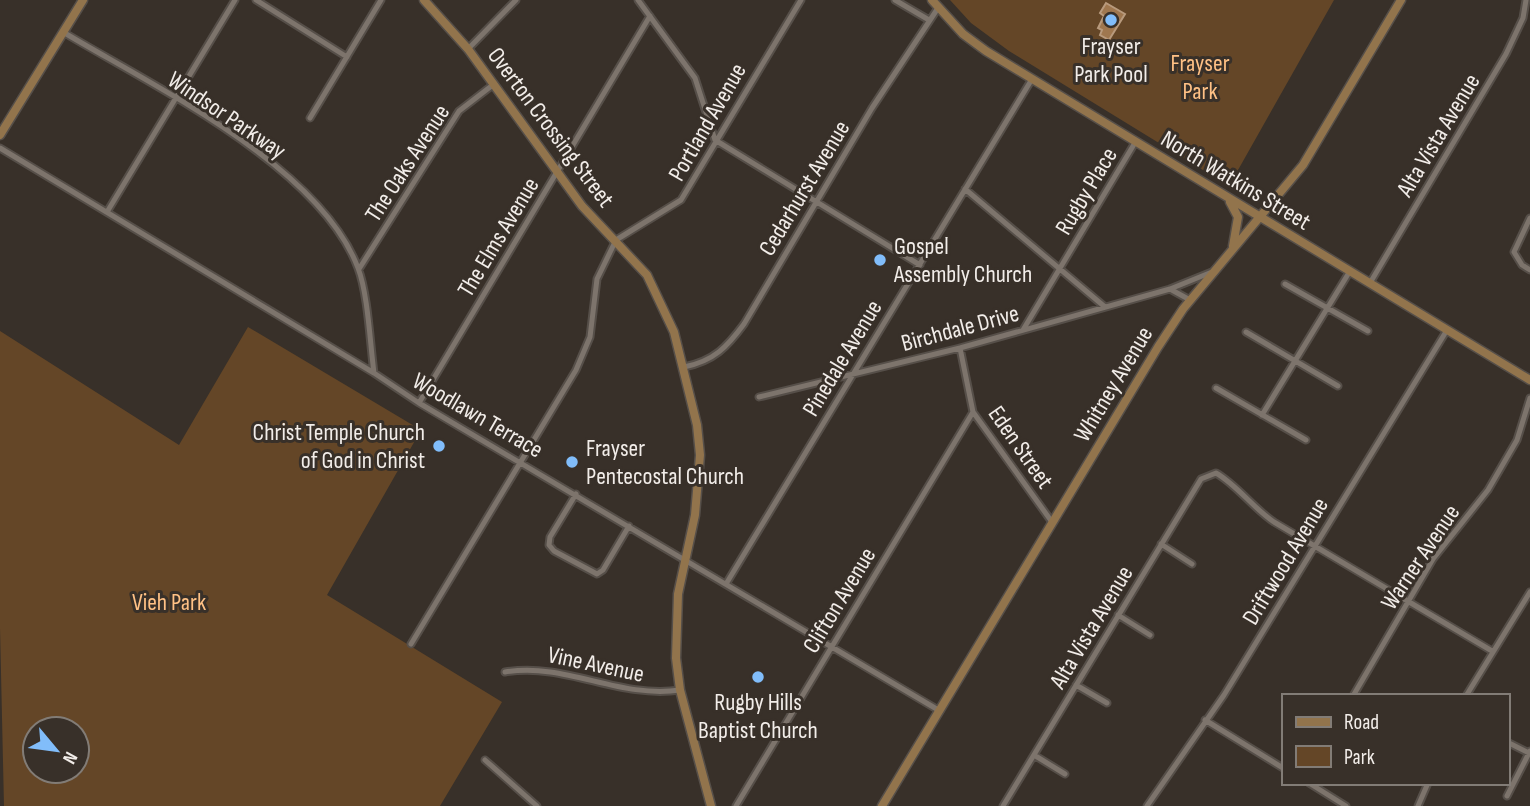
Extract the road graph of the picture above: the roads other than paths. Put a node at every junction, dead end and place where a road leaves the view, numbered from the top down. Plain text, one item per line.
1 (83, 0) edge
2 (235, 0) edge
3 (256, 0) edge
4 (381, 0) edge
5 (425, 0) edge
6 (516, 0) edge
7 (638, 0) edge
8 (801, 0) edge
9 (895, 0) edge
10 (932, 0) edge
11 (1401, 0) edge
12 (1527, 0) edge
13 (938, 8) junction
14 (650, 16) junction
15 (1527, 19) edge
16 (929, 20) junction
17 (63, 33) junction
18 (468, 49) junction
19 (347, 57) junction
20 (1032, 79) junction
21 (494, 84) junction
22 (175, 100) junction
23 (310, 118) dead end
24 (0, 135) edge
25 (715, 140) junction
26 (1136, 141) junction
27 (0, 148) edge
28 (558, 171) junction
29 (965, 189) junction
30 (1223, 195) junction
31 (817, 201) junction
32 (107, 212) junction
33 (1261, 218) junction
34 (1530, 218) edge
35 (616, 240) junction
36 (1231, 252) junction
37 (919, 265) junction
38 (1061, 267) junction
39 (359, 269) junction
40 (1530, 270) edge
41 (1350, 271) junction
42 (1212, 272) junction
43 (1370, 283) junction
44 (1285, 284) dead end
45 (1170, 289) junction
46 (1190, 300) junction
47 (1105, 307) junction
48 (1327, 308) junction
49 (1023, 330) junction
50 (1447, 330) junction
51 (1368, 331) dead end
52 (1246, 332) dead end
53 (960, 348) junction
54 (1295, 361) junction
55 (684, 367) junction
56 (374, 373) junction
57 (852, 374) junction
58 (1530, 380) edge
59 (1338, 386) dead end
60 (1216, 388) dead end
61 (759, 397) dead end
62 (1530, 398) edge
63 (419, 403) junction
64 (973, 412) junction
65 (1262, 415) junction
66 (1306, 440) dead end
67 (522, 461) junction
68 (576, 494) junction
69 (1052, 522) junction
70 (629, 526) junction
71 (1161, 544) junction
72 (1315, 545) junction
73 (684, 559) junction
74 (1192, 565) dead end
75 (726, 584) junction
76 (1530, 592) edge
77 (1408, 604) junction
78 (1118, 615) junction
79 (1150, 635) dead end
80 (411, 644) dead end
81 (832, 645) junction
82 (1492, 651) junction
83 (505, 672) dead end
84 (1076, 685) junction
85 (680, 690) junction
86 (1354, 694) edge
87 (1467, 694) edge
88 (1107, 703) dead end
89 (940, 711) junction
90 (1205, 720) junction
91 (1509, 742) edge
92 (1530, 752) edge
93 (1034, 755) junction
94 (485, 760) dead end
95 (1282, 767) edge
96 (1065, 774) dead end
97 (1311, 785) edge
98 (1427, 785) edge
99 (1507, 796) dead end
100 (537, 806) edge
101 (711, 806) edge
102 (736, 806) edge
103 (882, 806) edge
104 (1003, 806) edge
105 (1147, 806) edge
106 (1346, 806) edge
107 (1418, 806) edge

1 - 17 main road
2 - 22 street
3 - 19 street
4 - 19 street
5 - 18 main road, Overton Crossing Street
6 - 18 street
7 - 14 street
8 - 25 street, Portland Avenue
9 - 16 street
10 - 13 main road, North Watkins Street
11 - 33 main road, Whitney Avenue
12 - 15 street, Alta Vista Avenue
13 - 16 street, Cedarhurst Avenue
13 - 20 main road, North Watkins Street
14 - 25 street
14 - 28 street, The Elms Avenue
15 - 43 street, Alta Vista Avenue
16 - 31 street, Cedarhurst Avenue
17 - 22 street, Windsor Parkway
17 - 24 main road
18 - 21 main road, Overton Crossing Street
19 - 23 street
20 - 26 main road, North Watkins Street
20 - 29 street, Pinedale Avenue
21 - 28 main road, Overton Crossing Street
21 - 39 street, The Oaks Avenue
22 - 32 street
22 - 39 street, Windsor Parkway
25 - 31 street
25 - 35 street, Portland Avenue
26 - 30 main road, North Watkins Street
26 - 38 street, Rugby Place
27 - 32 street, Woodlawn Terrace
28 - 35 main road, Overton Crossing Street
28 - 63 street, The Elms Avenue
29 - 37 street, Pinedale Avenue
29 - 38 street
30 - 33 main road, North Watkins Street
30 - 36 main road
31 - 37 street
31 - 55 street, Cedarhurst Avenue
32 - 56 street, Woodlawn Terrace
33 - 36 main road, Whitney Avenue
33 - 41 main road, North Watkins Street
34 - 40 street
35 - 55 main road, Overton Crossing Street
35 - 67 street
36 - 42 main road, Whitney Avenue
37 - 57 street, Pinedale Avenue
38 - 47 street
38 - 49 street, Rugby Place
39 - 56 street, Windsor Parkway
41 - 43 main road, North Watkins Street
41 - 48 street
42 - 45 street, Birchdale Drive
42 - 46 main road, Whitney Avenue
43 - 50 main road, North Watkins Street
44 - 48 street
45 - 46 street
45 - 47 street, Birchdale Drive
46 - 69 main road, Whitney Avenue
47 - 49 street, Birchdale Drive
48 - 51 street
48 - 54 street
49 - 53 street, Birchdale Drive
50 - 58 main road, North Watkins Street
50 - 72 street, Driftwood Avenue
52 - 54 street
53 - 57 street, Birchdale Drive
53 - 64 street, Eden Street
54 - 59 street
54 - 65 street
55 - 73 main road, Overton Crossing Street
56 - 63 street, Woodlawn Terrace
57 - 61 street, Birchdale Drive
57 - 75 street, Pinedale Avenue
60 - 65 street
62 - 77 street, Warner Avenue
63 - 67 street, Woodlawn Terrace
64 - 69 street, Eden Street
64 - 81 street, Clifton Avenue
65 - 66 street
67 - 68 street, Woodlawn Terrace
67 - 80 street
68 - 70 street, Woodlawn Terrace
68 - 70 street
69 - 89 main road, Whitney Avenue
70 - 73 street, Woodlawn Terrace
71 - 72 street, Alta Vista Avenue
71 - 74 street
71 - 78 street, Alta Vista Avenue
72 - 77 street
72 - 90 street, Driftwood Avenue
73 - 75 street, Woodlawn Terrace
73 - 85 main road, Overton Crossing Street
75 - 81 street, Woodlawn Terrace
76 - 82 street
77 - 82 street
77 - 86 street, Warner Avenue
78 - 79 street
78 - 84 street, Alta Vista Avenue
81 - 89 street, Woodlawn Terrace
81 - 102 street, Clifton Avenue
82 - 87 street
83 - 85 street, Vine Avenue
84 - 88 street
84 - 93 street, Alta Vista Avenue
85 - 101 main road, Overton Crossing Street
89 - 103 main road, Whitney Avenue
90 - 95 street
90 - 105 street, Driftwood Avenue
91 - 92 street
92 - 99 street
93 - 96 street
93 - 104 street, Alta Vista Avenue
94 - 100 street
97 - 106 street
98 - 107 street

